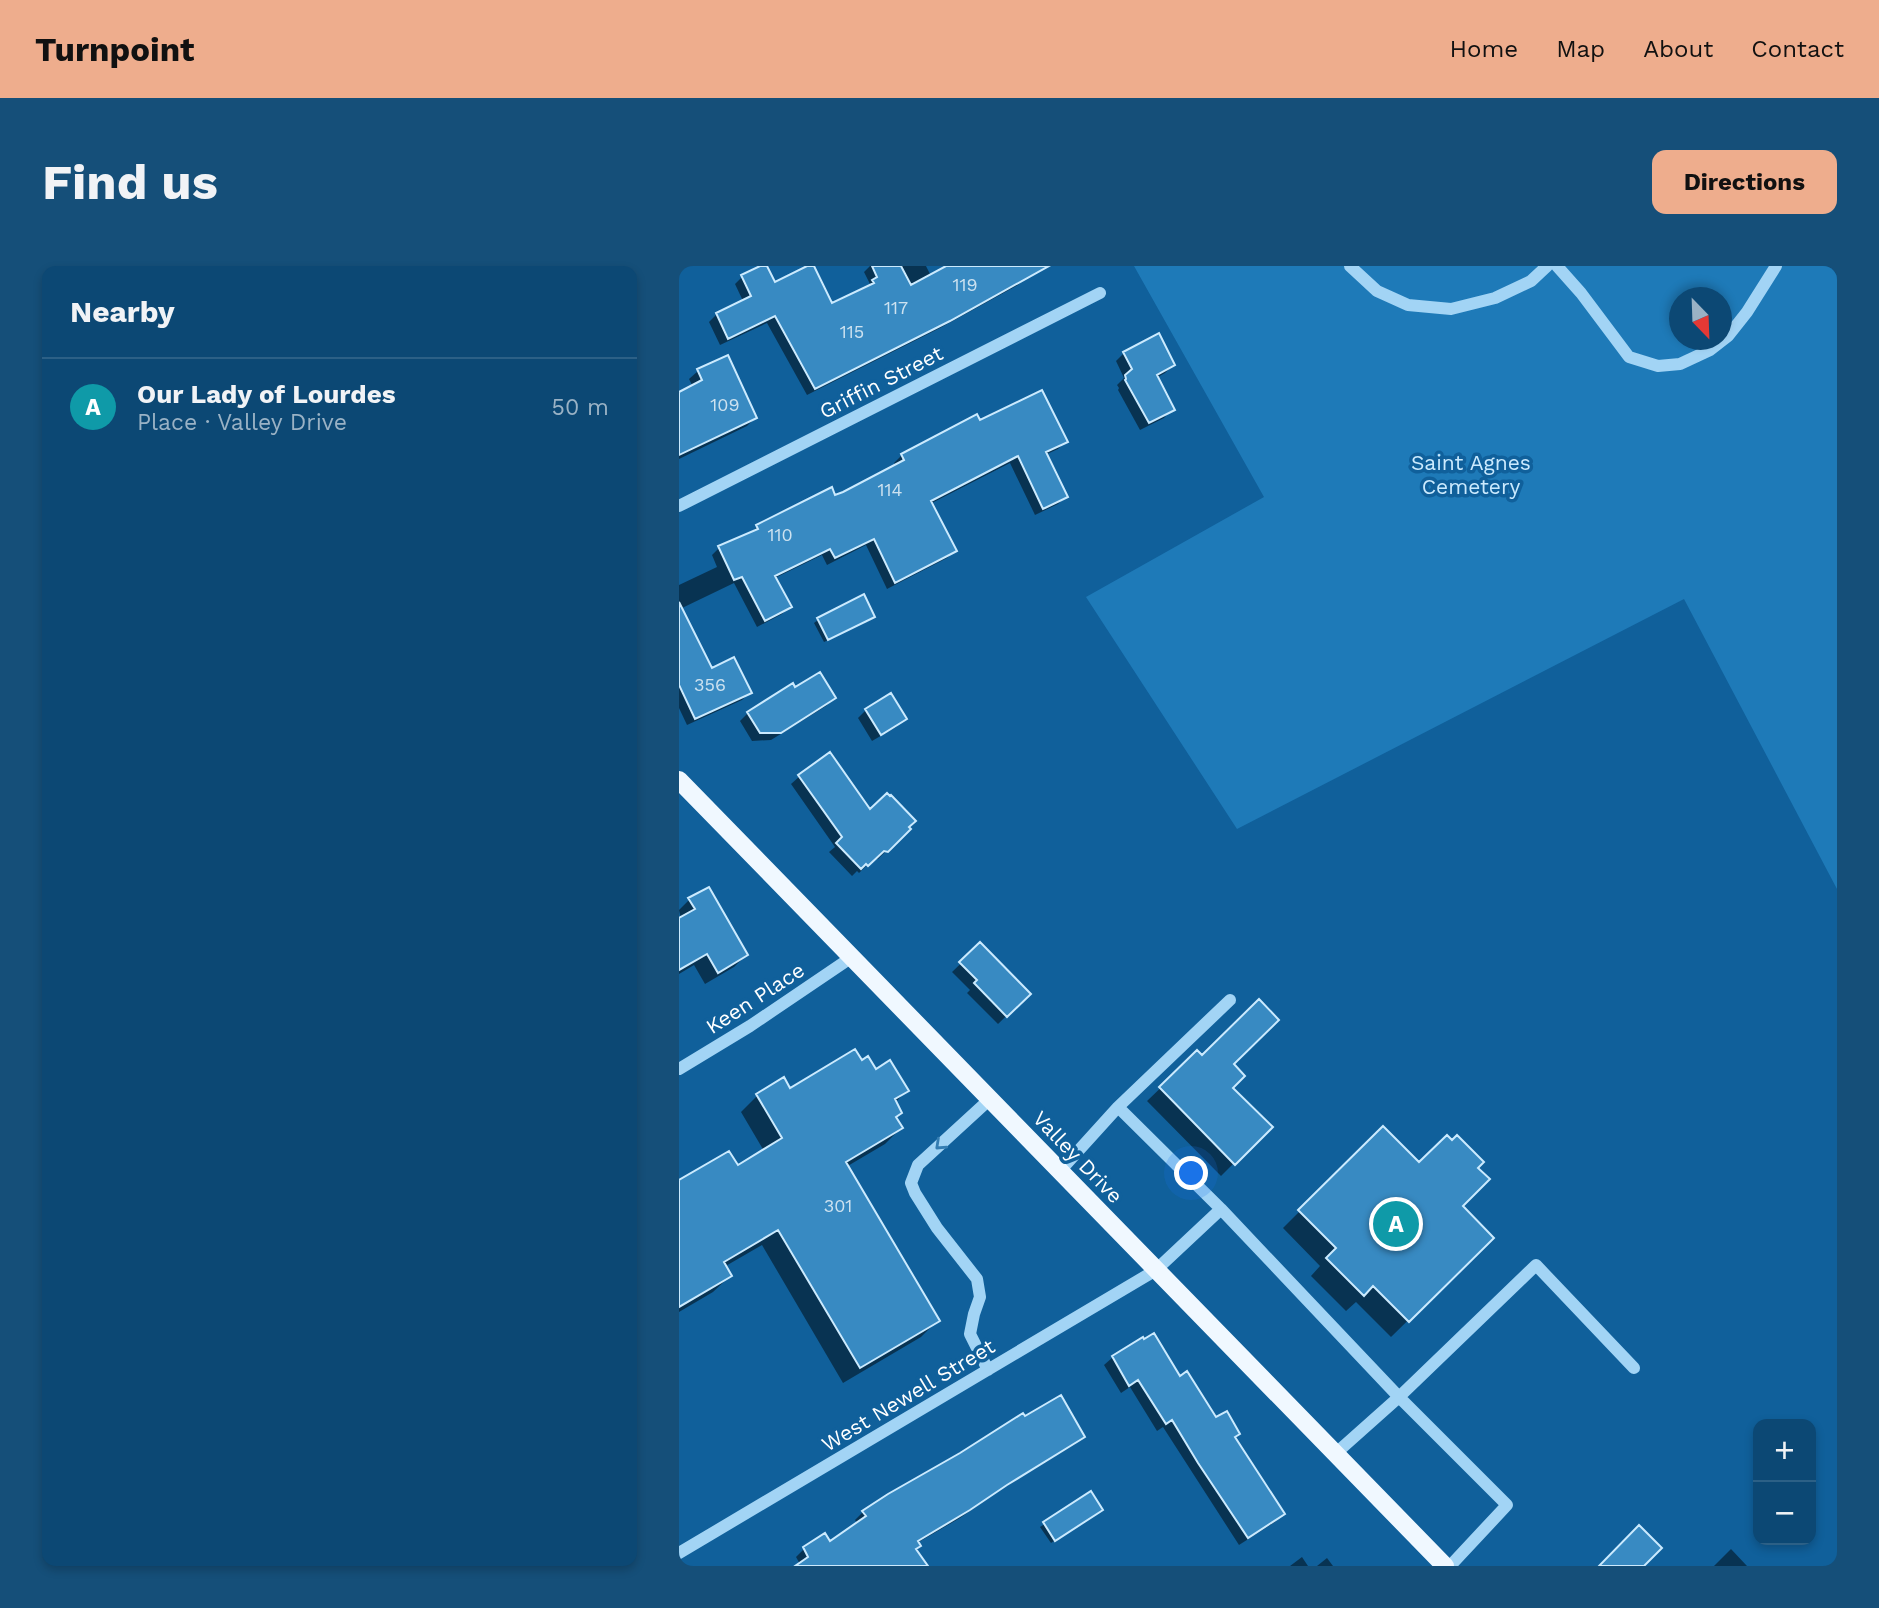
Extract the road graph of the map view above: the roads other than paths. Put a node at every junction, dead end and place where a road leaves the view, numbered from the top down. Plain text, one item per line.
1 (1350, 266) edge
2 (1547, 266) edge
3 (1557, 266) edge
4 (1776, 266) edge
5 (1100, 293) dead end
6 (679, 506) edge
7 (679, 780) edge
8 (852, 957) junction
9 (1230, 999) dead end
10 (679, 1069) edge
11 (990, 1098) junction
12 (1118, 1107) junction
13 (1060, 1171) junction
14 (1221, 1209) junction
15 (1156, 1270) junction
16 (1634, 1368) dead end
17 (988, 1370) junction
18 (1399, 1397) junction
19 (1335, 1454) junction
20 (679, 1553) edge
21 (1447, 1566) edge

1 - 2 street
3 - 4 street
5 - 6 street, Griffin Street
7 - 8 main road, Valley Drive
8 - 10 street, Keen Place
8 - 11 main road, Valley Drive
9 - 12 street
11 - 13 main road, Valley Drive
11 -> 17 street
12 - 13 street
12 - 14 street
13 - 15 main road, Valley Drive
14 - 15 street, West Newell Street
14 - 18 street
15 - 17 street, West Newell Street
15 - 19 main road, Valley Drive
16 - 18 street
17 - 20 street, West Newell Street
18 - 19 street
18 - 21 street
19 - 21 main road, Valley Drive

